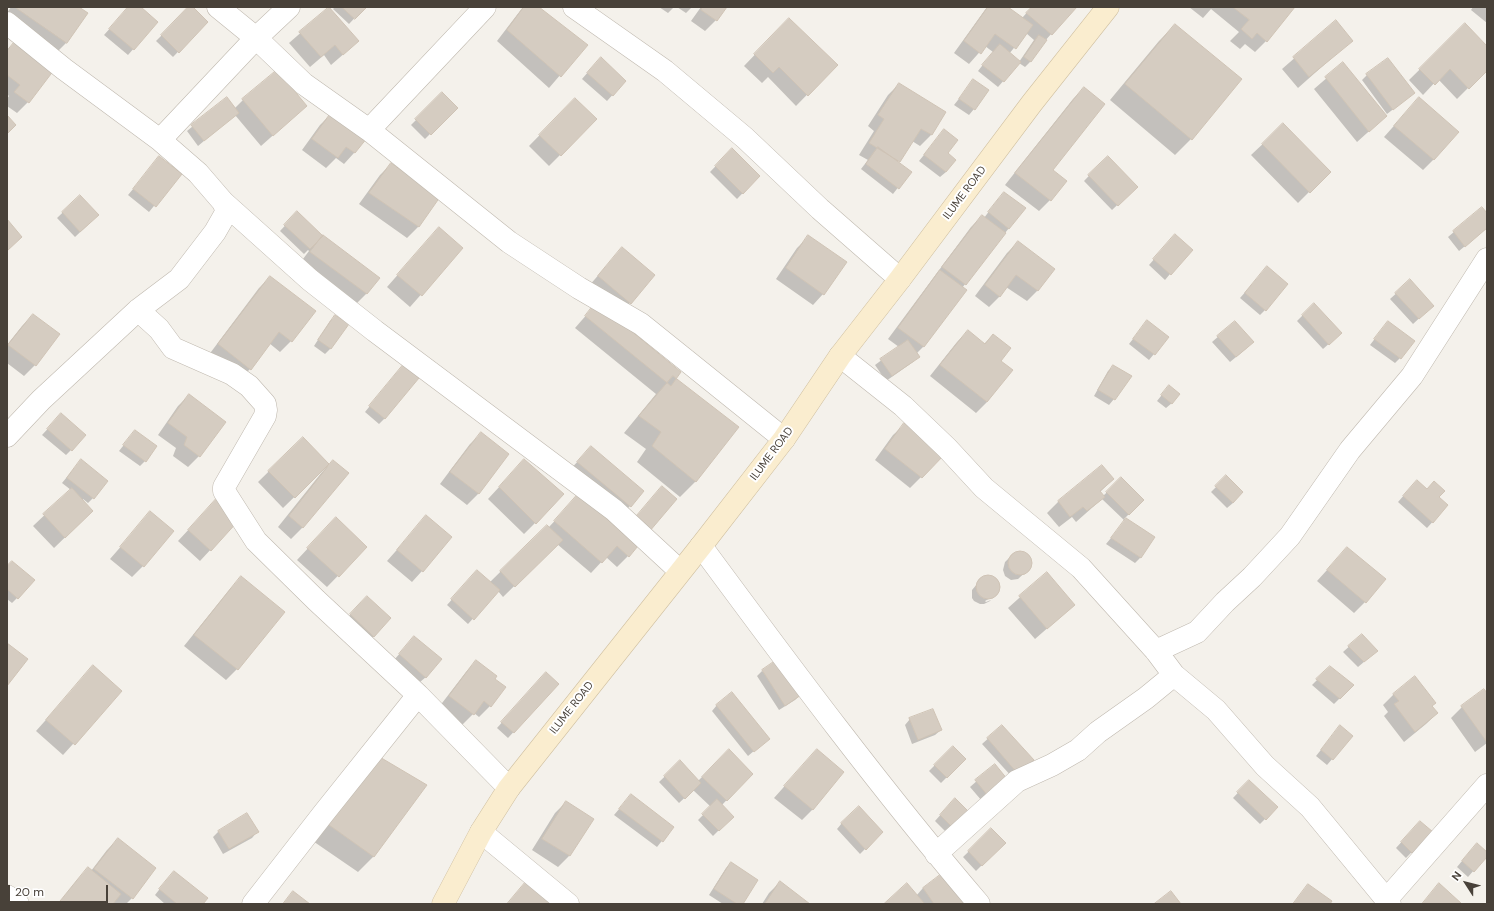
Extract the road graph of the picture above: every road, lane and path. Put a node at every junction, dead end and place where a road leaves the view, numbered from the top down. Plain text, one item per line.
1 (218, 7) edge
2 (289, 7) edge
3 (485, 7) edge
4 (574, 7) edge
5 (1108, 7) edge
6 (7, 23) edge
7 (256, 38) junction
8 (369, 130) junction
9 (160, 140) junction
10 (223, 202) junction
11 (1487, 259) edge
12 (900, 279) junction
13 (138, 310) junction
14 (840, 356) junction
15 (7, 436) edge
16 (784, 439) junction
17 (701, 546) junction
18 (680, 571) junction
19 (1156, 651) junction
20 (1174, 675) junction
21 (418, 695) junction
22 (1487, 785) edge
23 (509, 788) junction
24 (481, 832) junction
25 (936, 854) junction
26 (7, 896) edge
27 (1388, 902) edge
28 (18, 904) edge
29 (253, 904) edge
30 (443, 904) edge
31 (568, 904) edge
32 (979, 904) edge

1 - 7 street
2 - 7 street
3 - 8 street
4 - 12 street
5 - 12 street, ILUME ROAD
6 - 9 street
7 - 8 street
7 - 9 street
8 - 16 street
9 - 10 street
10 - 13 street
10 - 18 street
11 - 19 street
12 - 14 street, ILUME ROAD
13 - 15 street
13 - 21 street
14 - 16 street, ILUME ROAD
14 - 19 street
16 - 17 street, ILUME ROAD
17 - 18 street, ILUME ROAD
17 - 25 street
18 - 23 street, ILUME ROAD
19 - 20 street
20 - 25 street
20 - 27 street
21 - 23 street
21 - 29 street
22 - 27 street
23 - 24 street, ILUME ROAD
24 - 30 street, ILUME ROAD
24 - 31 street
25 - 32 street
26 - 28 street

